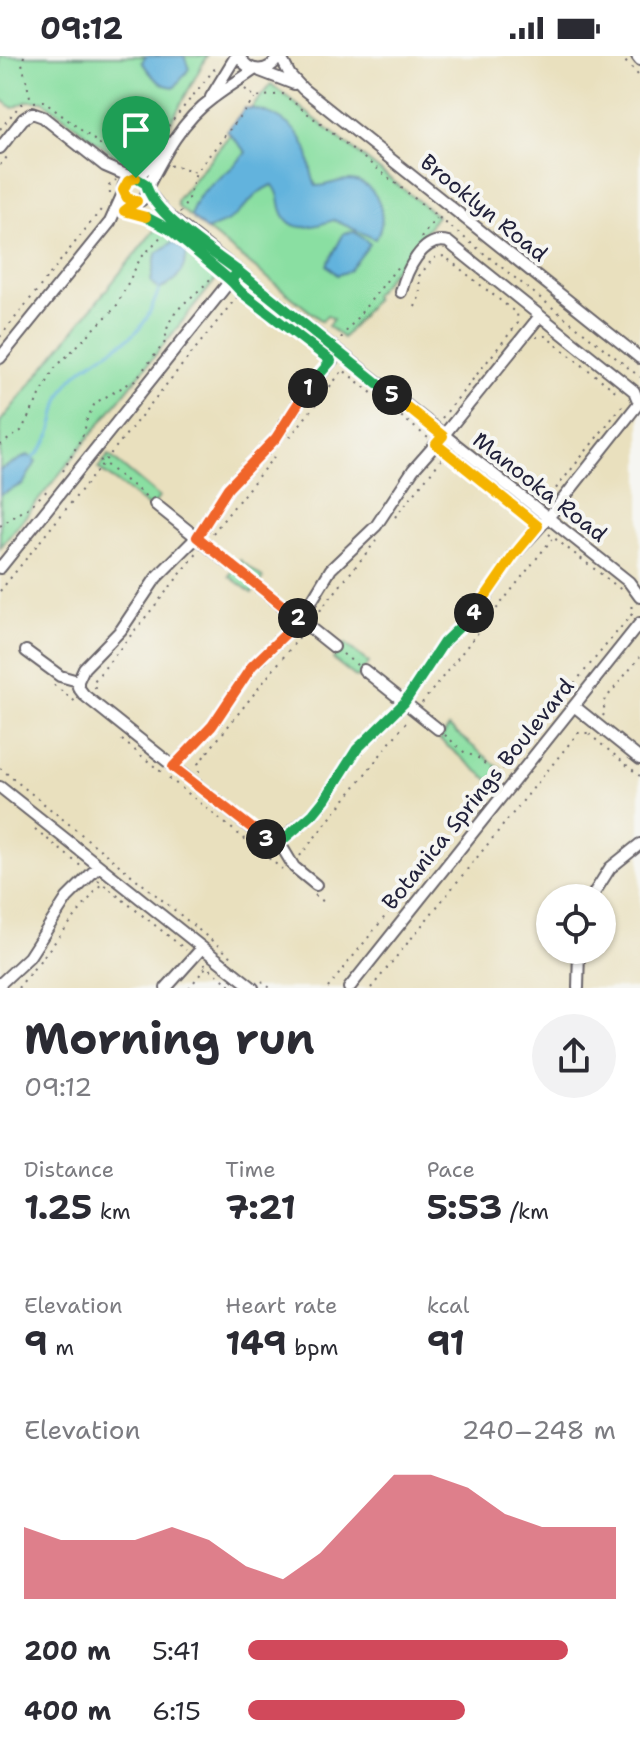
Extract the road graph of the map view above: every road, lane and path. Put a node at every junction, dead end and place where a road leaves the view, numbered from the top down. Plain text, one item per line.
1 (24, 56) edge
2 (238, 56) edge
3 (280, 56) edge
4 (621, 56) edge
5 (257, 70) junction
6 (225, 73) junction
7 (640, 77) edge
8 (236, 82) junction
9 (303, 89) junction
10 (255, 97) junction
11 (210, 99) junction
12 (4, 152) edge
13 (164, 153) junction
14 (142, 160) dead end
15 (0, 165) edge
16 (168, 167) dead end
17 (196, 172) junction
18 (121, 173) junction
19 (135, 178) junction
20 (147, 189) junction
21 (124, 190) junction
22 (138, 201) junction
23 (124, 211) junction
24 (180, 212) dead end
25 (165, 213) junction
26 (437, 217) junction
27 (110, 222) junction
28 (420, 246) junction
29 (407, 255) dead end
30 (234, 276) junction
31 (401, 292) dead end
32 (415, 307) dead end
33 (517, 313) dead end
34 (540, 316) junction
35 (0, 337) edge
36 (535, 337) dead end
37 (340, 339) dead end
38 (335, 356) junction
39 (0, 358) edge
40 (640, 358) edge
41 (640, 377) edge
42 (623, 396) dead end
43 (623, 404) dead end
44 (441, 419) dead end
45 (439, 440) junction
46 (78, 442) junction
47 (0, 445) edge
48 (89, 450) dead end
49 (97, 457) dead end
50 (104, 462) junction
51 (62, 472) dead end
52 (52, 486) dead end
53 (545, 502) dead end
54 (155, 504) joint
55 (548, 518) junction
56 (0, 526) edge
57 (538, 526) junction
58 (201, 540) junction
59 (230, 564) joint
60 (0, 568) edge
61 (629, 582) junction
62 (259, 587) joint
63 (640, 587) edge
64 (0, 591) edge
65 (640, 597) edge
66 (300, 620) junction
67 (640, 624) edge
68 (334, 647) joint
69 (26, 651) dead end
70 (640, 657) edge
71 (364, 670) joint
72 (48, 680) dead end
73 (78, 681) junction
74 (87, 697) junction
75 (404, 703) junction
76 (574, 706) junction
77 (596, 723) junction
78 (438, 729) joint
79 (115, 734) dead end
80 (640, 759) edge
81 (173, 767) junction
82 (0, 768) edge
83 (497, 776) junction
84 (640, 776) edge
85 (0, 787) edge
86 (34, 829) dead end
87 (279, 842) junction
88 (640, 844) edge
89 (99, 866) junction
90 (287, 872) dead end
91 (102, 883) junction
92 (600, 884) edge
93 (314, 888) joint
94 (324, 902) dead end
95 (202, 948) junction
96 (233, 958) dead end
97 (579, 964) edge
98 (207, 967) junction
99 (255, 983) edge
100 (0, 984) edge
101 (18, 988) edge
102 (166, 988) edge
103 (189, 988) edge
104 (234, 988) edge
105 (270, 988) edge
106 (328, 988) edge
107 (349, 988) edge
108 (371, 988) edge
109 (578, 988) edge

1 - 18 path
2 - 5 street, Brooklyn Road
2 - 6 street
3 - 5 street
3 - 9 street, Brooklyn Road
4 - 7 path
5 - 8 street
5 - 9 street, Brooklyn Road
6 - 11 street
6 - 14 path
8 - 10 path
8 - 11 street
9 - 40 street, Brooklyn Road
10 - 17 path
10 - 26 path
11 - 13 street
12 - 15 path
12 - 18 street
13 - 19 street
13 - 20 street
16 - 17 path
17 - 24 path
18 - 19 street
18 - 21 street
18 - 35 path
19 - 20 street
19 - 21 street
20 - 22 street
20 - 25 street, Manooka Road
21 - 22 street
21 - 27 street
22 - 23 street
22 - 25 street, Manooka Road
23 - 27 street
23 - 47 path
25 - 30 street, Manooka Road
26 - 28 path
26 - 41 path
27 - 39 street
28 - 31 street
28 - 32 path
28 - 34 street
29 - 37 path
30 - 38 street, Manooka Road
30 - 46 path
30 - 60 street
33 - 44 path
34 - 45 street
34 - 55 street
36 - 42 path
38 - 45 street, Manooka Road
38 - 50 path
38 - 58 street
43 - 53 path
45 - 55 street, Manooka Road
45 - 57 path
45 - 58 path
45 - 66 street
46 - 48 path
46 - 51 path
49 - 50 path
50 - 54 path
50 - 64 path
52 - 56 path
54 - 58 street
55 - 57 street
55 - 61 street, Manooka Road
57 - 75 street
57 - 83 path
58 - 59 street
58 - 73 street
58 - 74 path
59 - 62 path
61 - 63 street, Manooka Road
61 - 65 street, Manooka Road
62 - 66 street
66 - 68 street
66 - 81 street
67 - 76 street, Botanica Springs Boulevard
68 - 71 path
69 - 73 street
70 - 77 path
71 - 75 street
72 - 74 path
73 - 74 street
74 - 81 street
75 - 78 street
75 - 87 street
76 - 77 street
76 - 107 street, Botanica Springs Boulevard
77 - 80 street
78 - 83 path
79 - 90 path
81 - 87 street
82 - 96 path
83 - 106 path
84 - 108 path
85 - 89 street
86 - 91 path
87 - 93 street
88 - 92 street
89 - 95 street
89 - 100 street
91 - 98 path
91 - 101 path
93 - 94 path
95 - 99 street
95 - 102 street
97 - 109 street
98 - 103 path
98 - 104 path
99 - 105 path

